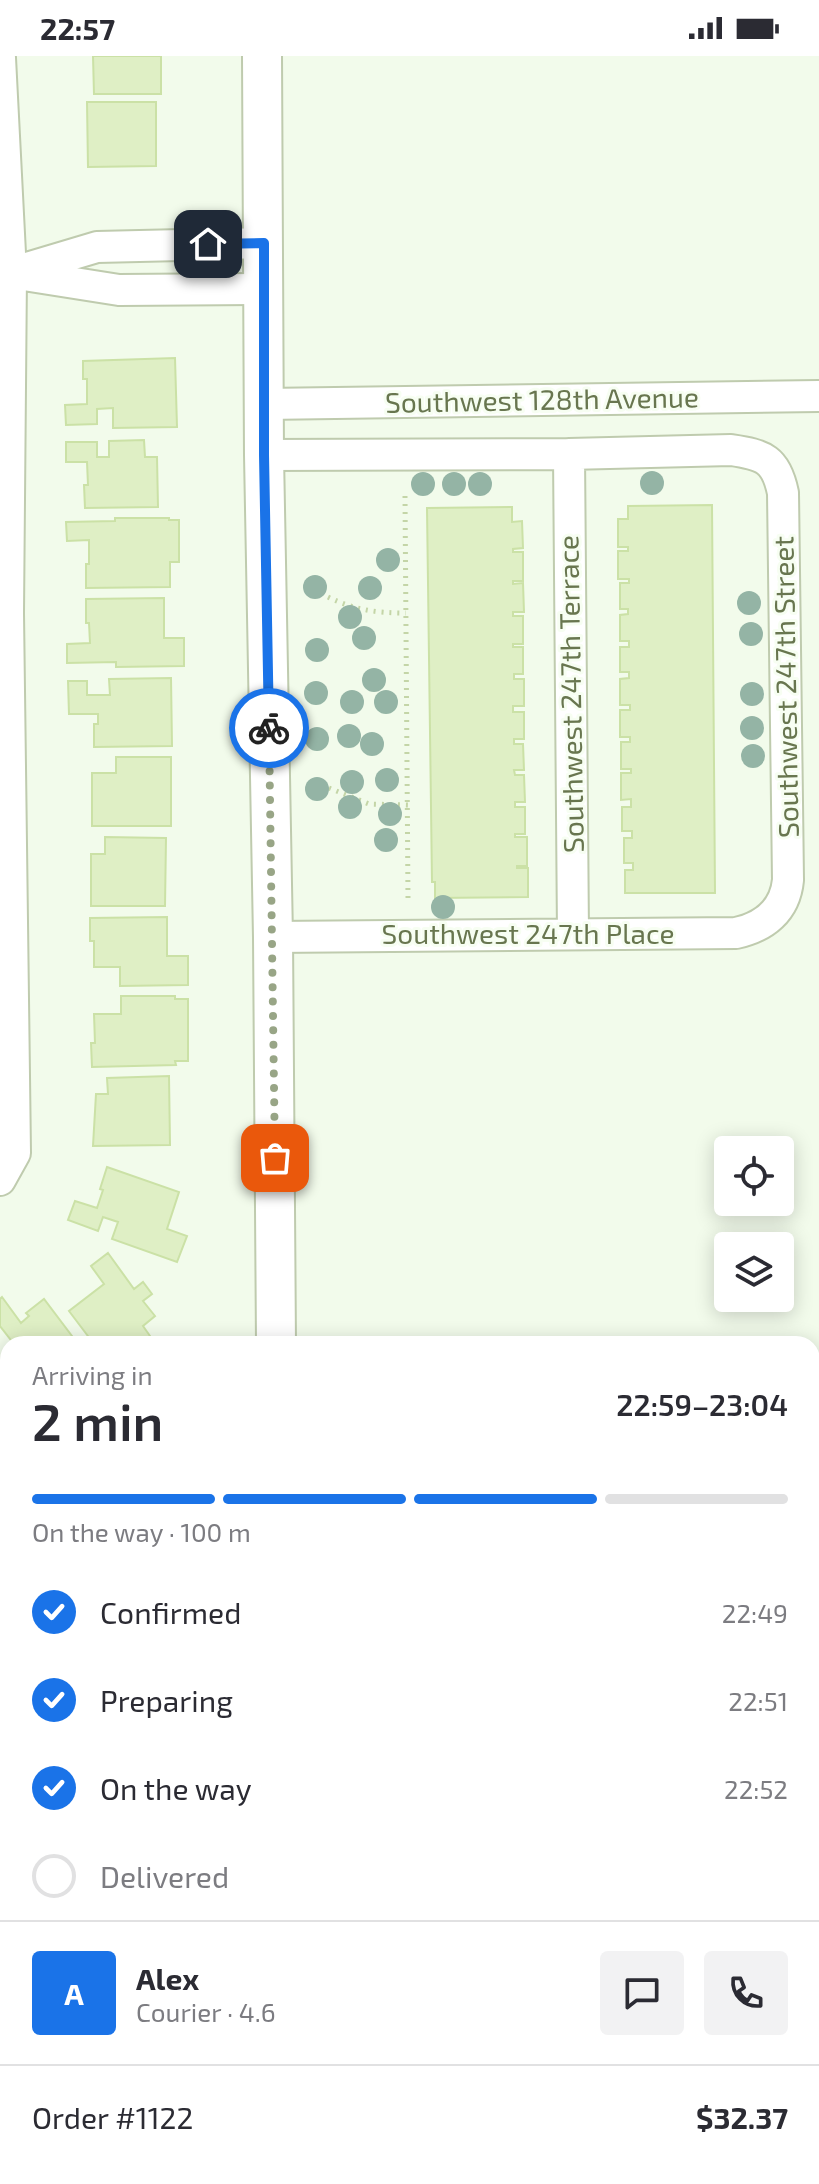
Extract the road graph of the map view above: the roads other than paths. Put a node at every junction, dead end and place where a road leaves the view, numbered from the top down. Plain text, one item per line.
1 (262, 56) edge
2 (0, 58) edge
3 (264, 243) junction
4 (5, 273) edge
5 (265, 289) junction
6 (819, 396) edge
7 (265, 404) junction
8 (569, 454) junction
9 (264, 455) junction
10 (4, 613) edge
11 (777, 911) joint
12 (573, 934) junction
13 (273, 937) junction
14 (0, 1180) edge
15 (276, 1336) edge

1 - 3 street
2 - 4 street
3 - 4 street
3 - 5 street
4 - 5 street
4 - 10 street
5 - 7 street
6 - 7 street, Southwest 128th Avenue
7 - 9 street
8 - 9 street
8 - 11 street, Southwest 247th Street
8 - 12 street, Southwest 247th Terrace
9 - 13 street
10 - 14 street
11 - 12 street, Southwest 247th Place
12 - 13 street, Southwest 247th Place
13 - 15 street

